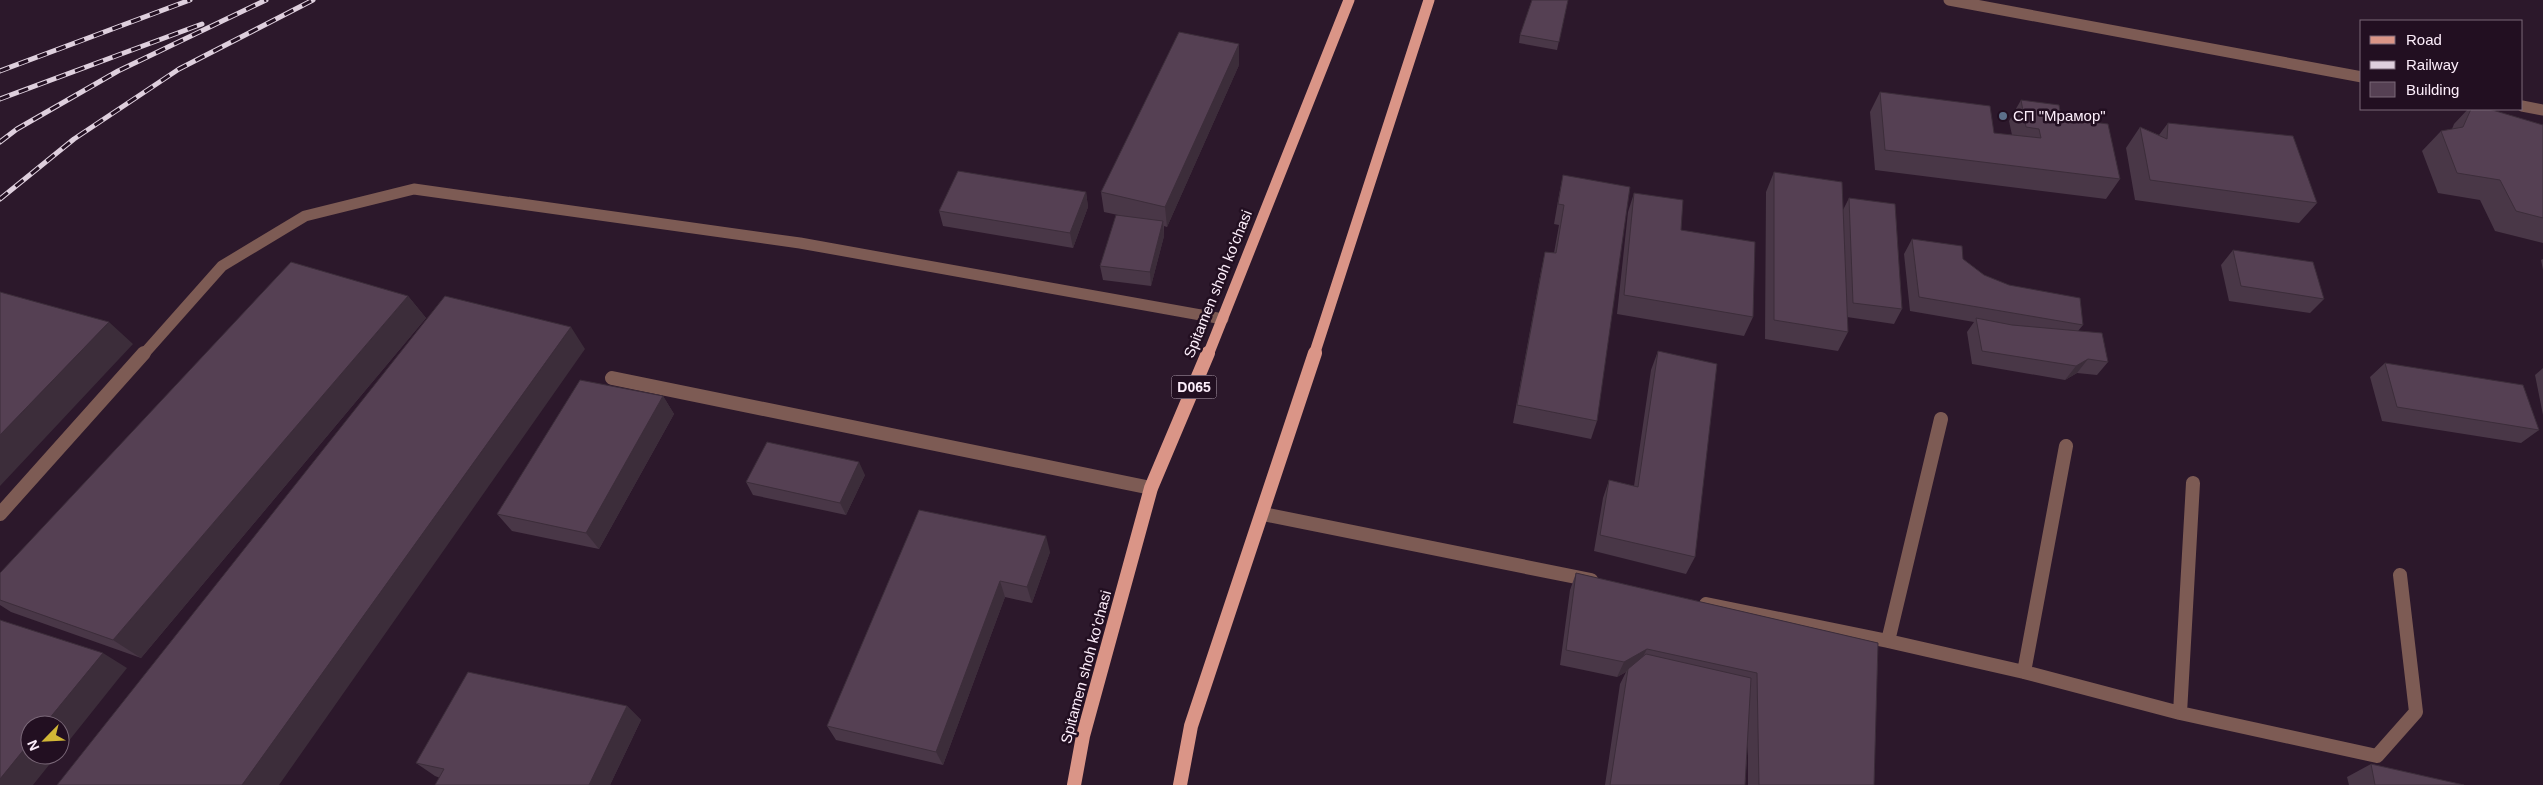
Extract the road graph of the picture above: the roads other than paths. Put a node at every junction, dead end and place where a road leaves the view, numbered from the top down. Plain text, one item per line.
1 (1349, 0) edge
2 (1429, 0) edge
3 (1949, 0) edge
4 (2360, 77) edge
5 (2523, 106) edge
6 (2543, 110) edge
7 (1223, 319) junction
8 (612, 378) dead end
9 (1940, 419) dead end
10 (2066, 446) dead end
11 (2193, 483) dead end
12 (1151, 488) junction
13 (0, 514) edge
14 (1263, 514) junction
15 (2400, 575) dead end
16 (1605, 583) edge
17 (1693, 601) edge
18 (1888, 641) junction
19 (2024, 672) junction
20 (2180, 713) junction
21 (1074, 785) edge
22 (1180, 785) edge

1 - 7 main road, Spitamen shoh ko'chasi / D065
2 - 14 main road
3 - 4 street
5 - 6 street
7 - 12 main road, Spitamen shoh ko'chasi / D065
7 - 13 street
8 - 12 street
9 - 18 street
10 - 19 street
11 - 20 street
12 - 21 main road, Spitamen shoh ko'chasi / D065
14 - 16 street
14 - 22 main road
15 - 20 street
17 - 18 street
18 - 19 street
19 - 20 street

